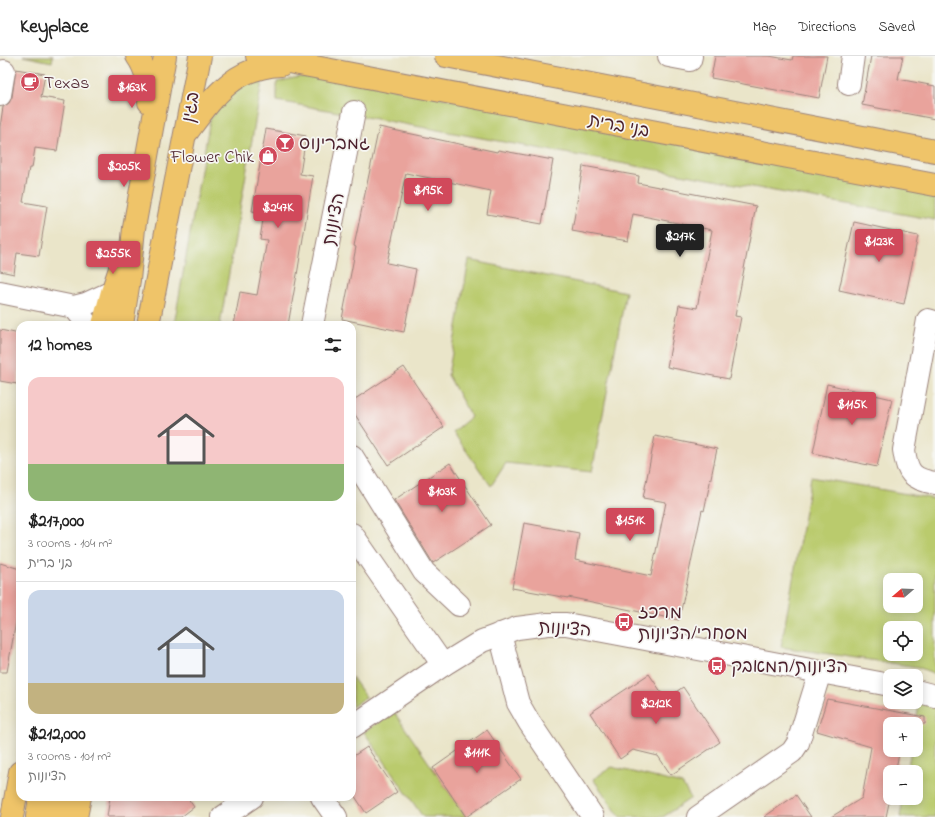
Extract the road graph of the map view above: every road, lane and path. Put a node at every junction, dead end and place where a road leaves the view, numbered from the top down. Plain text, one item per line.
1 (137, 56) edge
2 (165, 56) edge
3 (200, 56) edge
4 (257, 56) edge
5 (446, 56) edge
6 (669, 56) edge
7 (691, 56) edge
8 (853, 56) edge
9 (302, 65) junction
10 (4, 71) dead end
11 (849, 84) dead end
12 (0, 95) edge
13 (354, 112) dead end
14 (184, 135) junction
15 (935, 151) edge
16 (148, 155) junction
17 (935, 185) edge
18 (134, 228) junction
19 (0, 292) edge
20 (112, 292) junction
21 (153, 300) junction
22 (74, 307) junction
23 (84, 321) edge
24 (104, 321) edge
25 (123, 321) edge
26 (149, 321) edge
27 (152, 321) edge
28 (313, 321) edge
29 (932, 321) edge
30 (356, 462) edge
31 (935, 483) edge
32 (356, 540) edge
33 (459, 605) dead end
34 (500, 634) junction
35 (443, 665) junction
36 (820, 672) junction
37 (883, 684) edge
38 (923, 693) edge
39 (935, 696) edge
40 (356, 724) edge
41 (16, 794) edge
42 (39, 801) edge
43 (59, 801) edge
44 (79, 801) edge
45 (246, 801) edge
46 (325, 801) edge
47 (12, 817) edge
48 (37, 817) edge
49 (56, 817) edge
50 (76, 817) edge
51 (223, 817) edge
52 (336, 817) edge
53 (593, 817) edge
54 (698, 817) edge

1 - 16 main road
2 - 16 main road
3 - 14 main road, בגין
4 - 9 main road
5 - 15 main road, בני ברית
6 - 7 street
8 - 11 street
9 - 14 main road
9 - 17 main road, בני ברית
10 - 12 street
13 - 28 street, הציונות
14 - 21 main road, בגין
16 - 18 main road
18 - 20 main road
18 - 25 main road
19 - 22 street
20 - 22 street
20 - 24 main road
21 - 26 main road
21 - 27 main road
22 - 23 street
29 - 31 street
30 - 33 street
32 - 35 street
34 - 35 street, הציונות
34 - 36 street, הציונות
34 - 53 street
35 - 40 street, הציונות
36 - 37 street, הציונות
36 - 54 street
38 - 39 street
41 - 47 main road
42 - 48 main road
43 - 49 main road
44 - 50 main road
45 - 51 street
46 - 52 street

